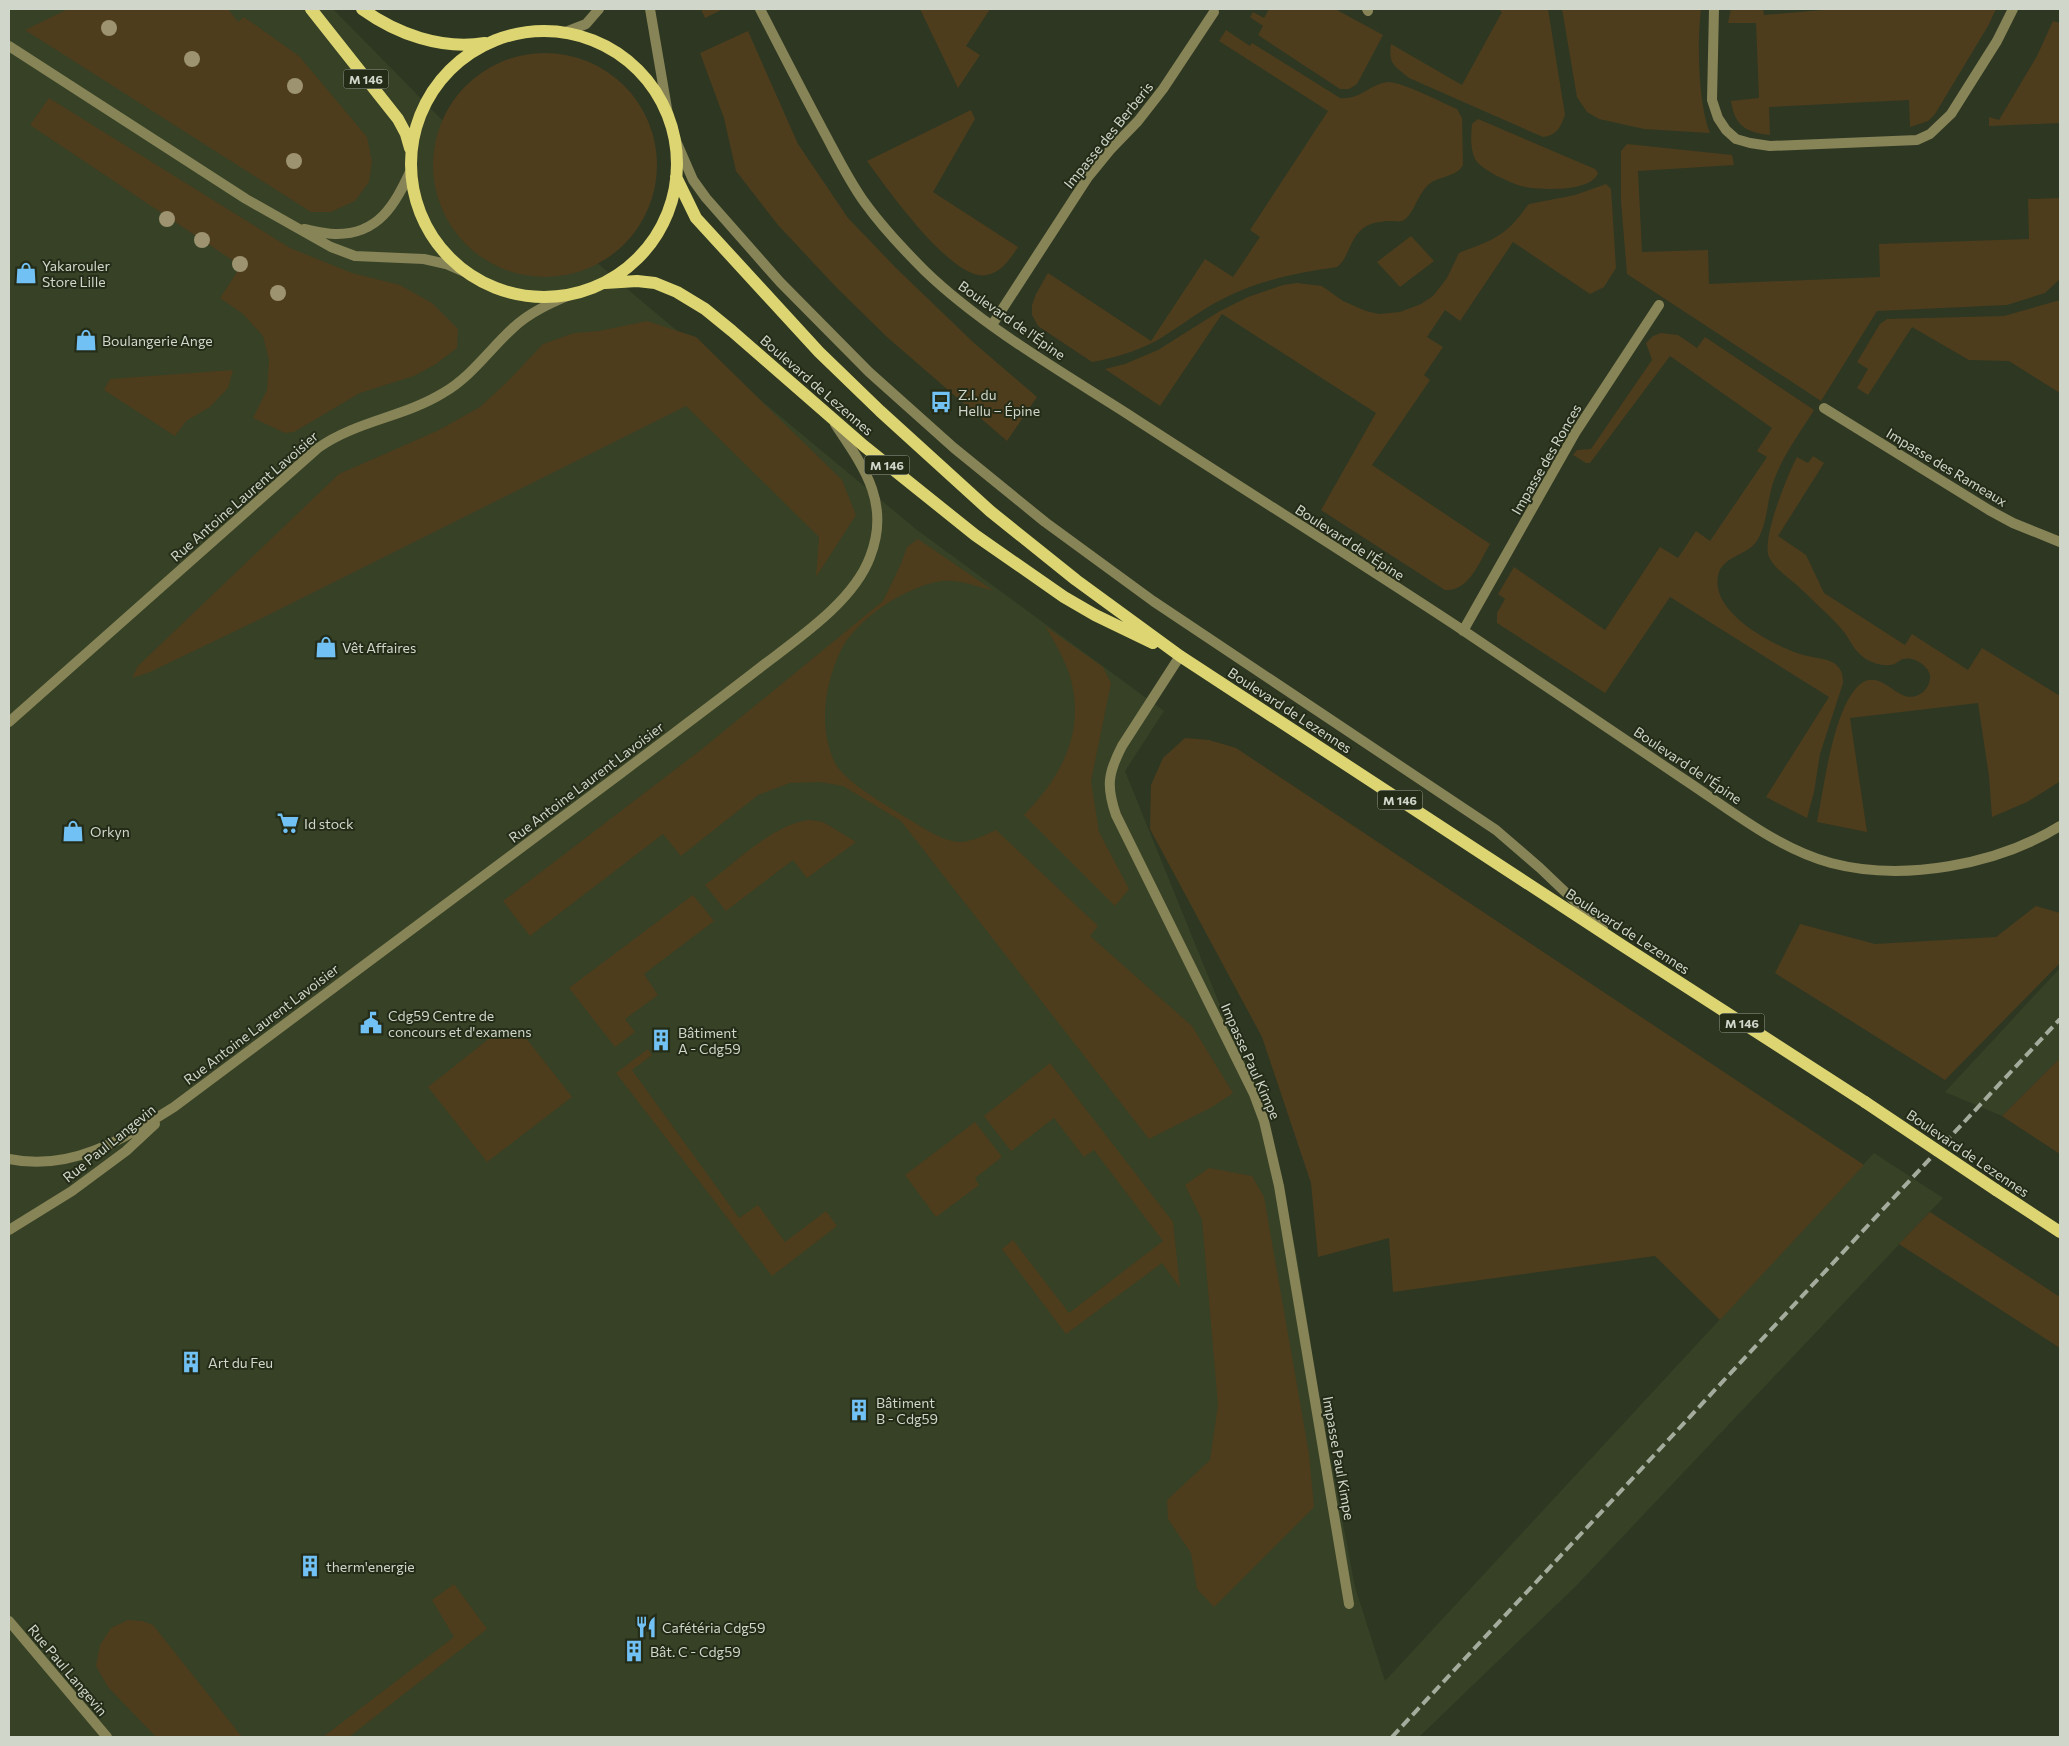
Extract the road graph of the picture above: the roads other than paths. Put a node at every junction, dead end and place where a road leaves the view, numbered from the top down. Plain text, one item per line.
1 (310, 9) edge
2 (362, 9) edge
3 (600, 9) edge
4 (650, 9) edge
5 (760, 9) edge
6 (1714, 9) edge
7 (2013, 9) edge
8 (1214, 12) dead end
9 (563, 33) junction
10 (492, 42) junction
11 (9, 46) edge
12 (669, 120) junction
13 (673, 134) junction
14 (411, 154) junction
15 (411, 170) junction
16 (676, 177) junction
17 (297, 228) junction
18 (469, 274) junction
19 (601, 284) junction
20 (572, 294) junction
21 (1660, 305) dead end
22 (992, 325) junction
23 (1824, 408) dead end
24 (828, 413) junction
25 (2060, 542) edge
26 (1463, 631) junction
27 (1180, 656) junction
28 (9, 722) edge
29 (2060, 826) edge
30 (1620, 944) junction
31 (174, 1107) junction
32 (9, 1159) edge
33 (9, 1230) edge
34 (2060, 1232) edge
35 (1350, 1604) dead end
36 (9, 1621) edge
37 (107, 1737) edge

1 - 14 main road, M 146
2 - 10 main road
3 - 9 street
4 - 12 street
5 - 22 street, Boulevard de l'Épine
6 - 7 street
8 - 22 street, Impasse des Berberis
9 - 10 main road
9 - 12 main road
10 - 14 main road
11 - 17 street
12 - 13 main road
13 - 16 main road
13 - 30 street
14 - 15 main road
15 - 17 street
15 - 18 main road
16 - 19 main road
16 - 27 main road, Boulevard de Lezennes / M 146
17 - 18 street
18 - 20 main road
19 - 20 main road
19 - 24 main road, Boulevard de Lezennes / M 146
20 - 28 street, Rue Antoine Laurent Lavoisier
21 - 26 street, Impasse des Ronces
22 - 26 street, Boulevard de l'Épine
23 - 25 street, Impasse des Rameaux
24 - 27 main road, Boulevard de Lezennes / M 146
24 - 31 street, Rue Antoine Laurent Lavoisier
26 - 29 street, Boulevard de l'Épine
27 - 30 main road, Boulevard de Lezennes / M 146
27 - 35 street, Impasse Paul Kimpe
30 - 34 main road, Boulevard de Lezennes / M 146, bridge
31 - 32 street, Rue Paul Langevin
31 - 33 street, Rue Paul Langevin
36 - 37 street, Rue Paul Langevin

